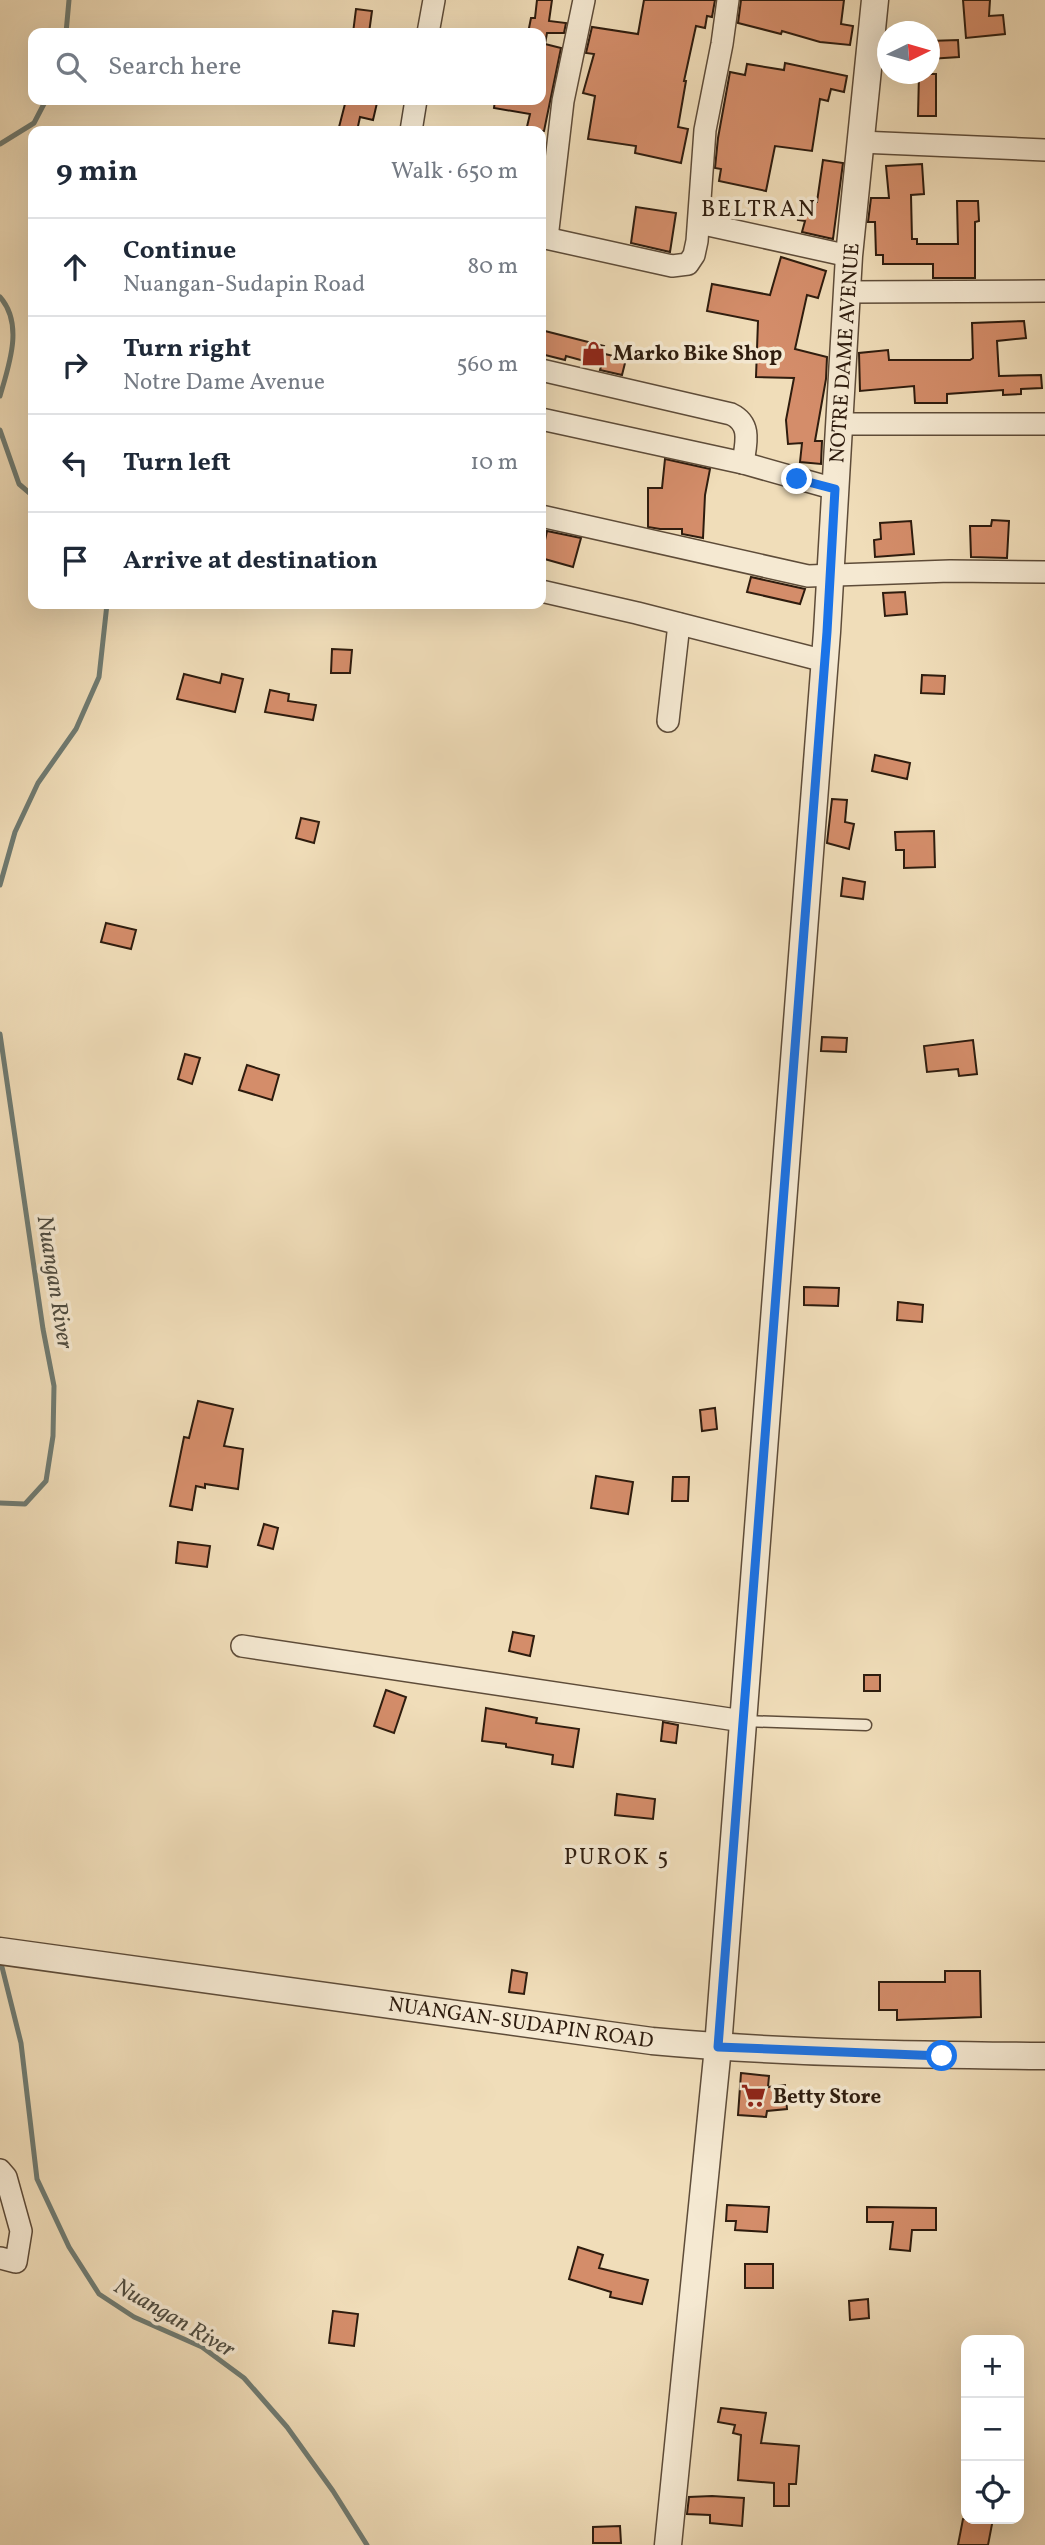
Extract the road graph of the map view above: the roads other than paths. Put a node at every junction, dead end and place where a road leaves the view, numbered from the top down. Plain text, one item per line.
1 (433, 0) edge
2 (584, 0) edge
3 (728, 0) edge
4 (874, 0) edge
5 (429, 28) edge
6 (415, 105) edge
7 (412, 126) edge
8 (860, 142) junction
9 (1045, 150) edge
10 (699, 223) junction
11 (546, 224) edge
12 (546, 238) edge
13 (849, 256) junction
14 (1045, 291) edge
15 (847, 292) junction
16 (546, 371) edge
17 (546, 420) edge
18 (839, 424) junction
19 (1045, 424) edge
20 (743, 463) junction
21 (835, 489) junction
22 (546, 517) edge
23 (1045, 572) edge
24 (830, 576) junction
25 (546, 592) edge
26 (679, 624) junction
27 (825, 662) junction
28 (667, 721) dead end
29 (242, 1646) dead end
30 (743, 1721) junction
31 (866, 1725) dead end
32 (0, 1951) edge
33 (718, 2047) junction
34 (1045, 2056) edge
35 (0, 2170) edge
36 (0, 2258) edge
37 (668, 2545) edge

1 - 5 street
2 - 11 street
3 - 10 street
4 - 8 street, NOTRE DAME AVENUE
6 - 7 street
8 - 9 street
8 - 13 street, NOTRE DAME AVENUE
10 - 12 street
10 - 13 street
13 - 15 street, NOTRE DAME AVENUE
14 - 15 street
15 - 18 street, NOTRE DAME AVENUE
16 - 20 street
17 - 20 street
18 - 19 street
18 - 21 street, NOTRE DAME AVENUE
20 - 21 street
21 - 24 street, NOTRE DAME AVENUE
22 - 24 street
23 - 24 street
24 - 27 street, NOTRE DAME AVENUE
25 - 26 street
26 - 27 street
26 - 28 street
27 - 30 street, NOTRE DAME AVENUE
29 - 30 street
30 - 31 lane
30 - 33 street, NOTRE DAME AVENUE
32 - 33 street, NUANGAN-SUDAPIN ROAD
33 - 34 street, NUANGAN-SUDAPIN ROAD
33 - 37 street, NOTRE DAME AVENUE
35 - 36 street

